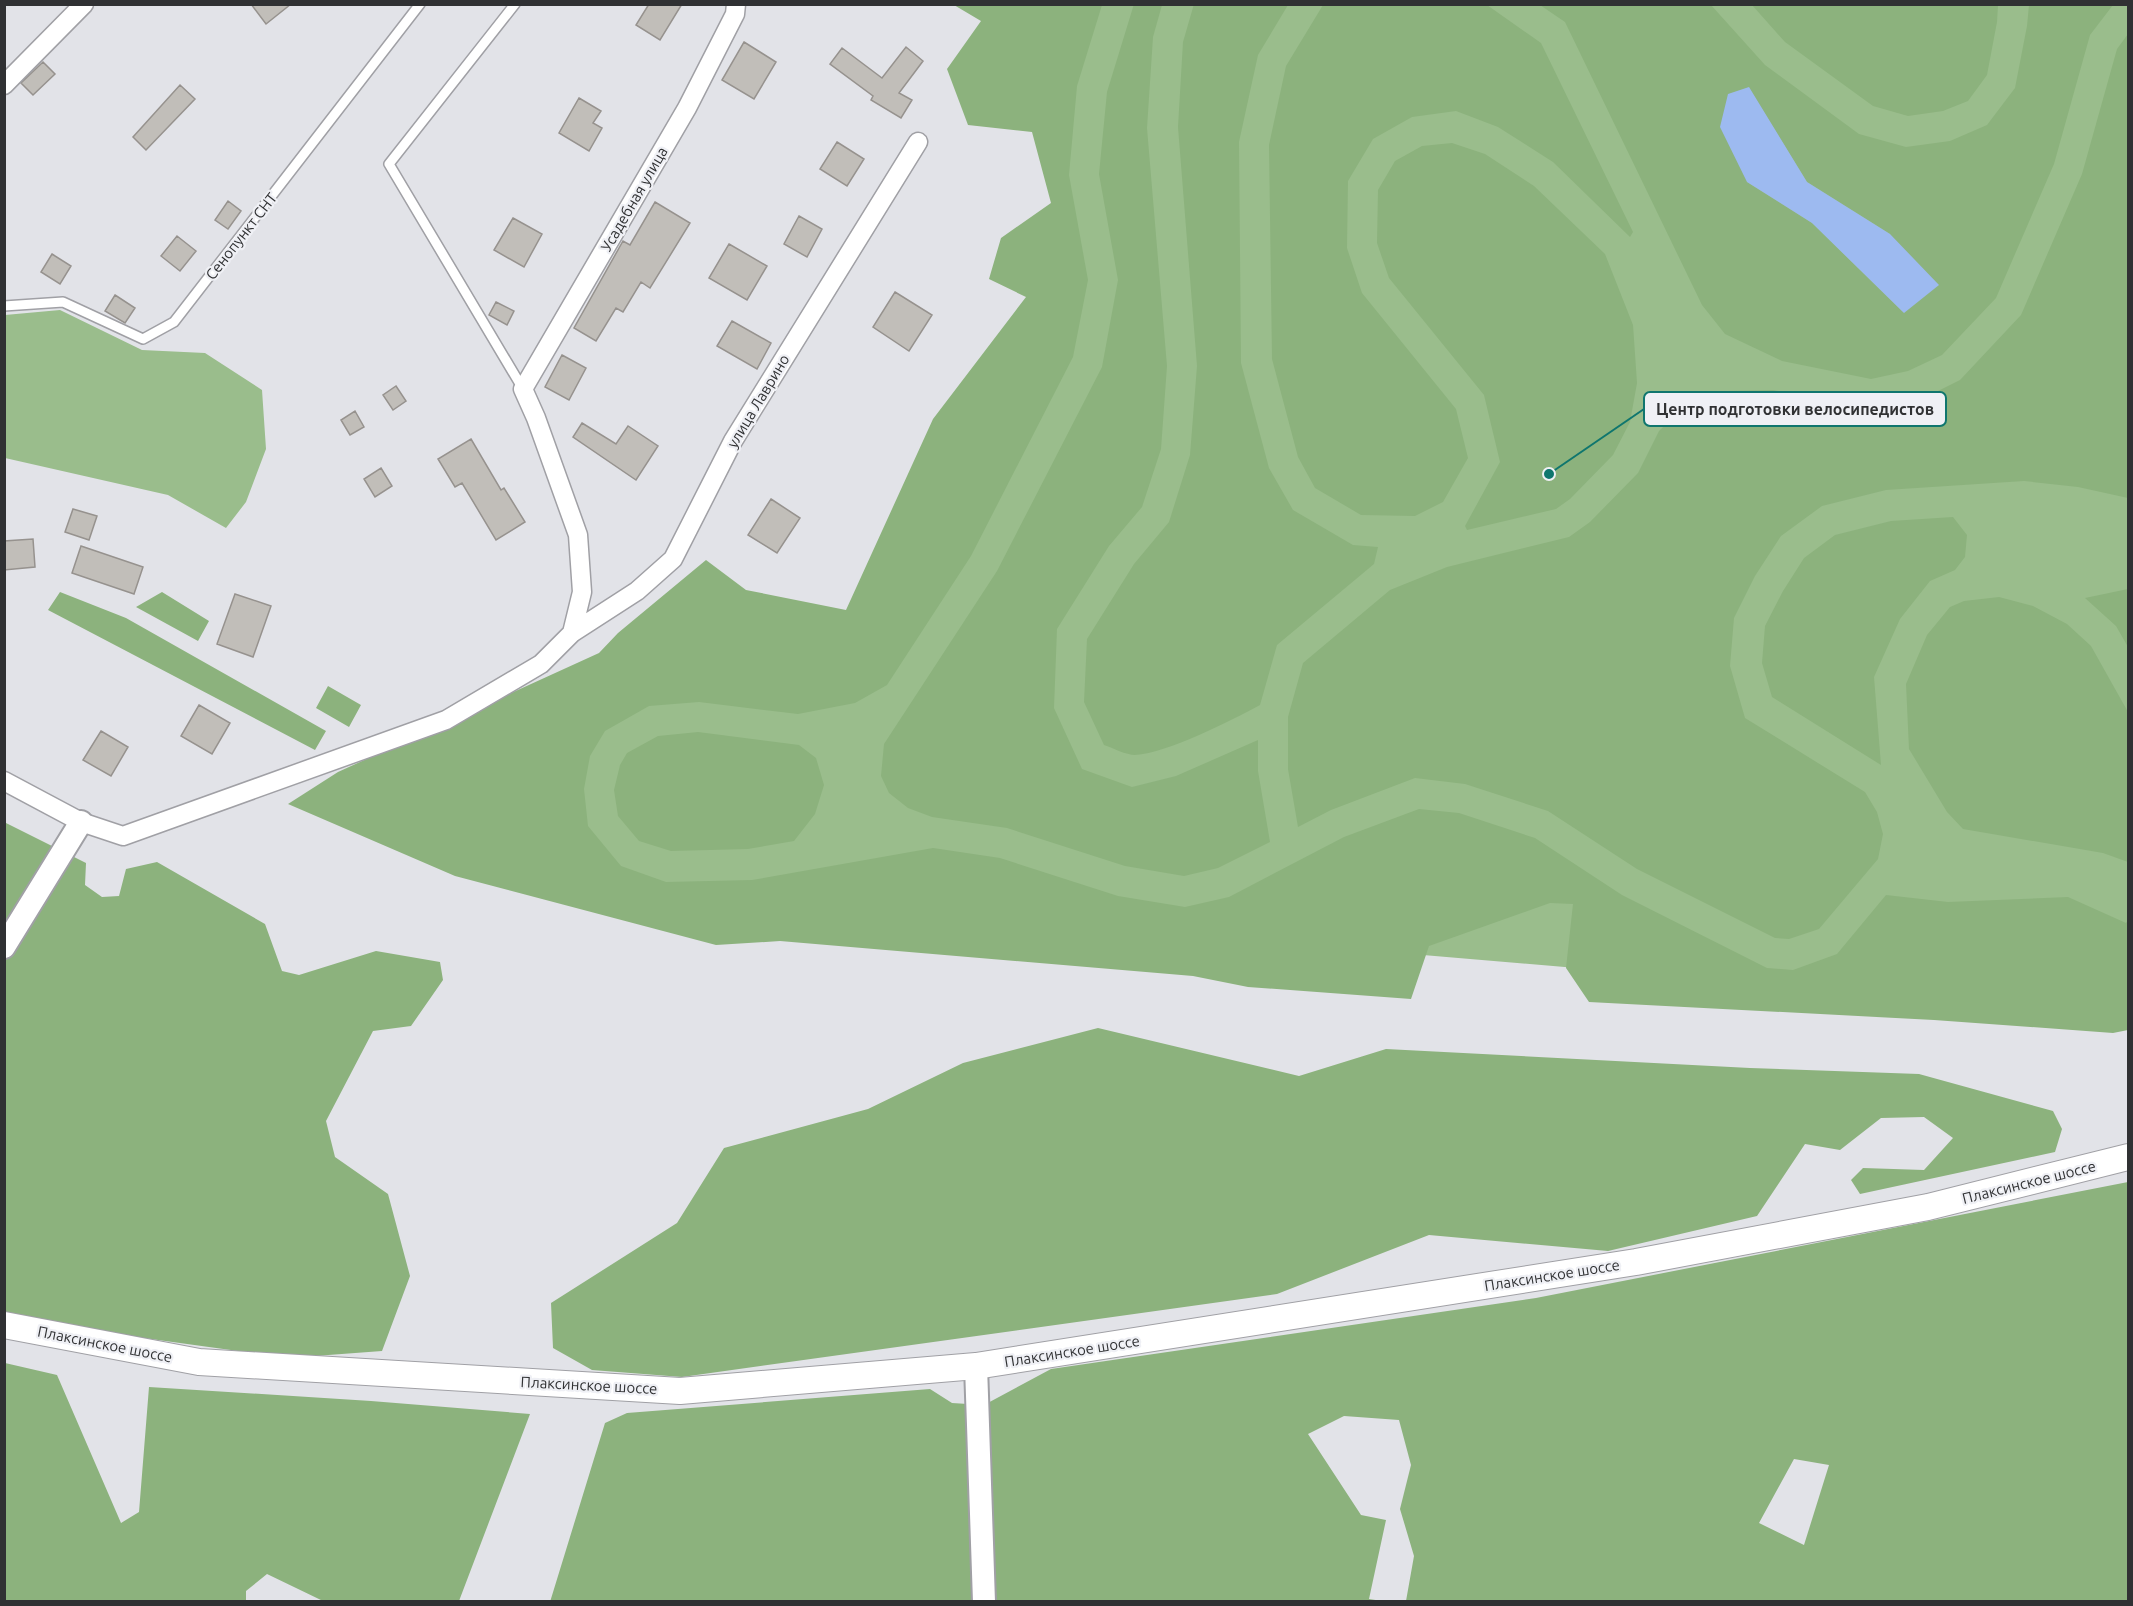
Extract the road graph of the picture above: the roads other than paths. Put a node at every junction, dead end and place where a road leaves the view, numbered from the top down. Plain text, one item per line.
1 (84, 4) edge
2 (420, 4) edge
3 (515, 4) edge
4 (736, 4) edge
5 (4, 85) edge
6 (918, 142) dead end
7 (4, 306) edge
8 (523, 389) junction
9 (572, 633) junction
10 (4, 781) edge
11 (81, 822) junction
12 (4, 947) edge
13 (2128, 1157) edge
14 (4, 1325) edge
15 (976, 1366) junction
16 (984, 1602) edge

1 - 5 street
2 - 7 lane, Сенопункт СНТ
3 - 8 lane
4 - 8 street, Усадебная улица
6 - 9 street, улица Лаврино
8 - 9 street
9 - 11 street, улица Лаврино
10 - 11 street
11 - 12 street
13 - 15 main road, Плаксинское шоссе
14 - 15 main road, Плаксинское шоссе
15 - 16 street

